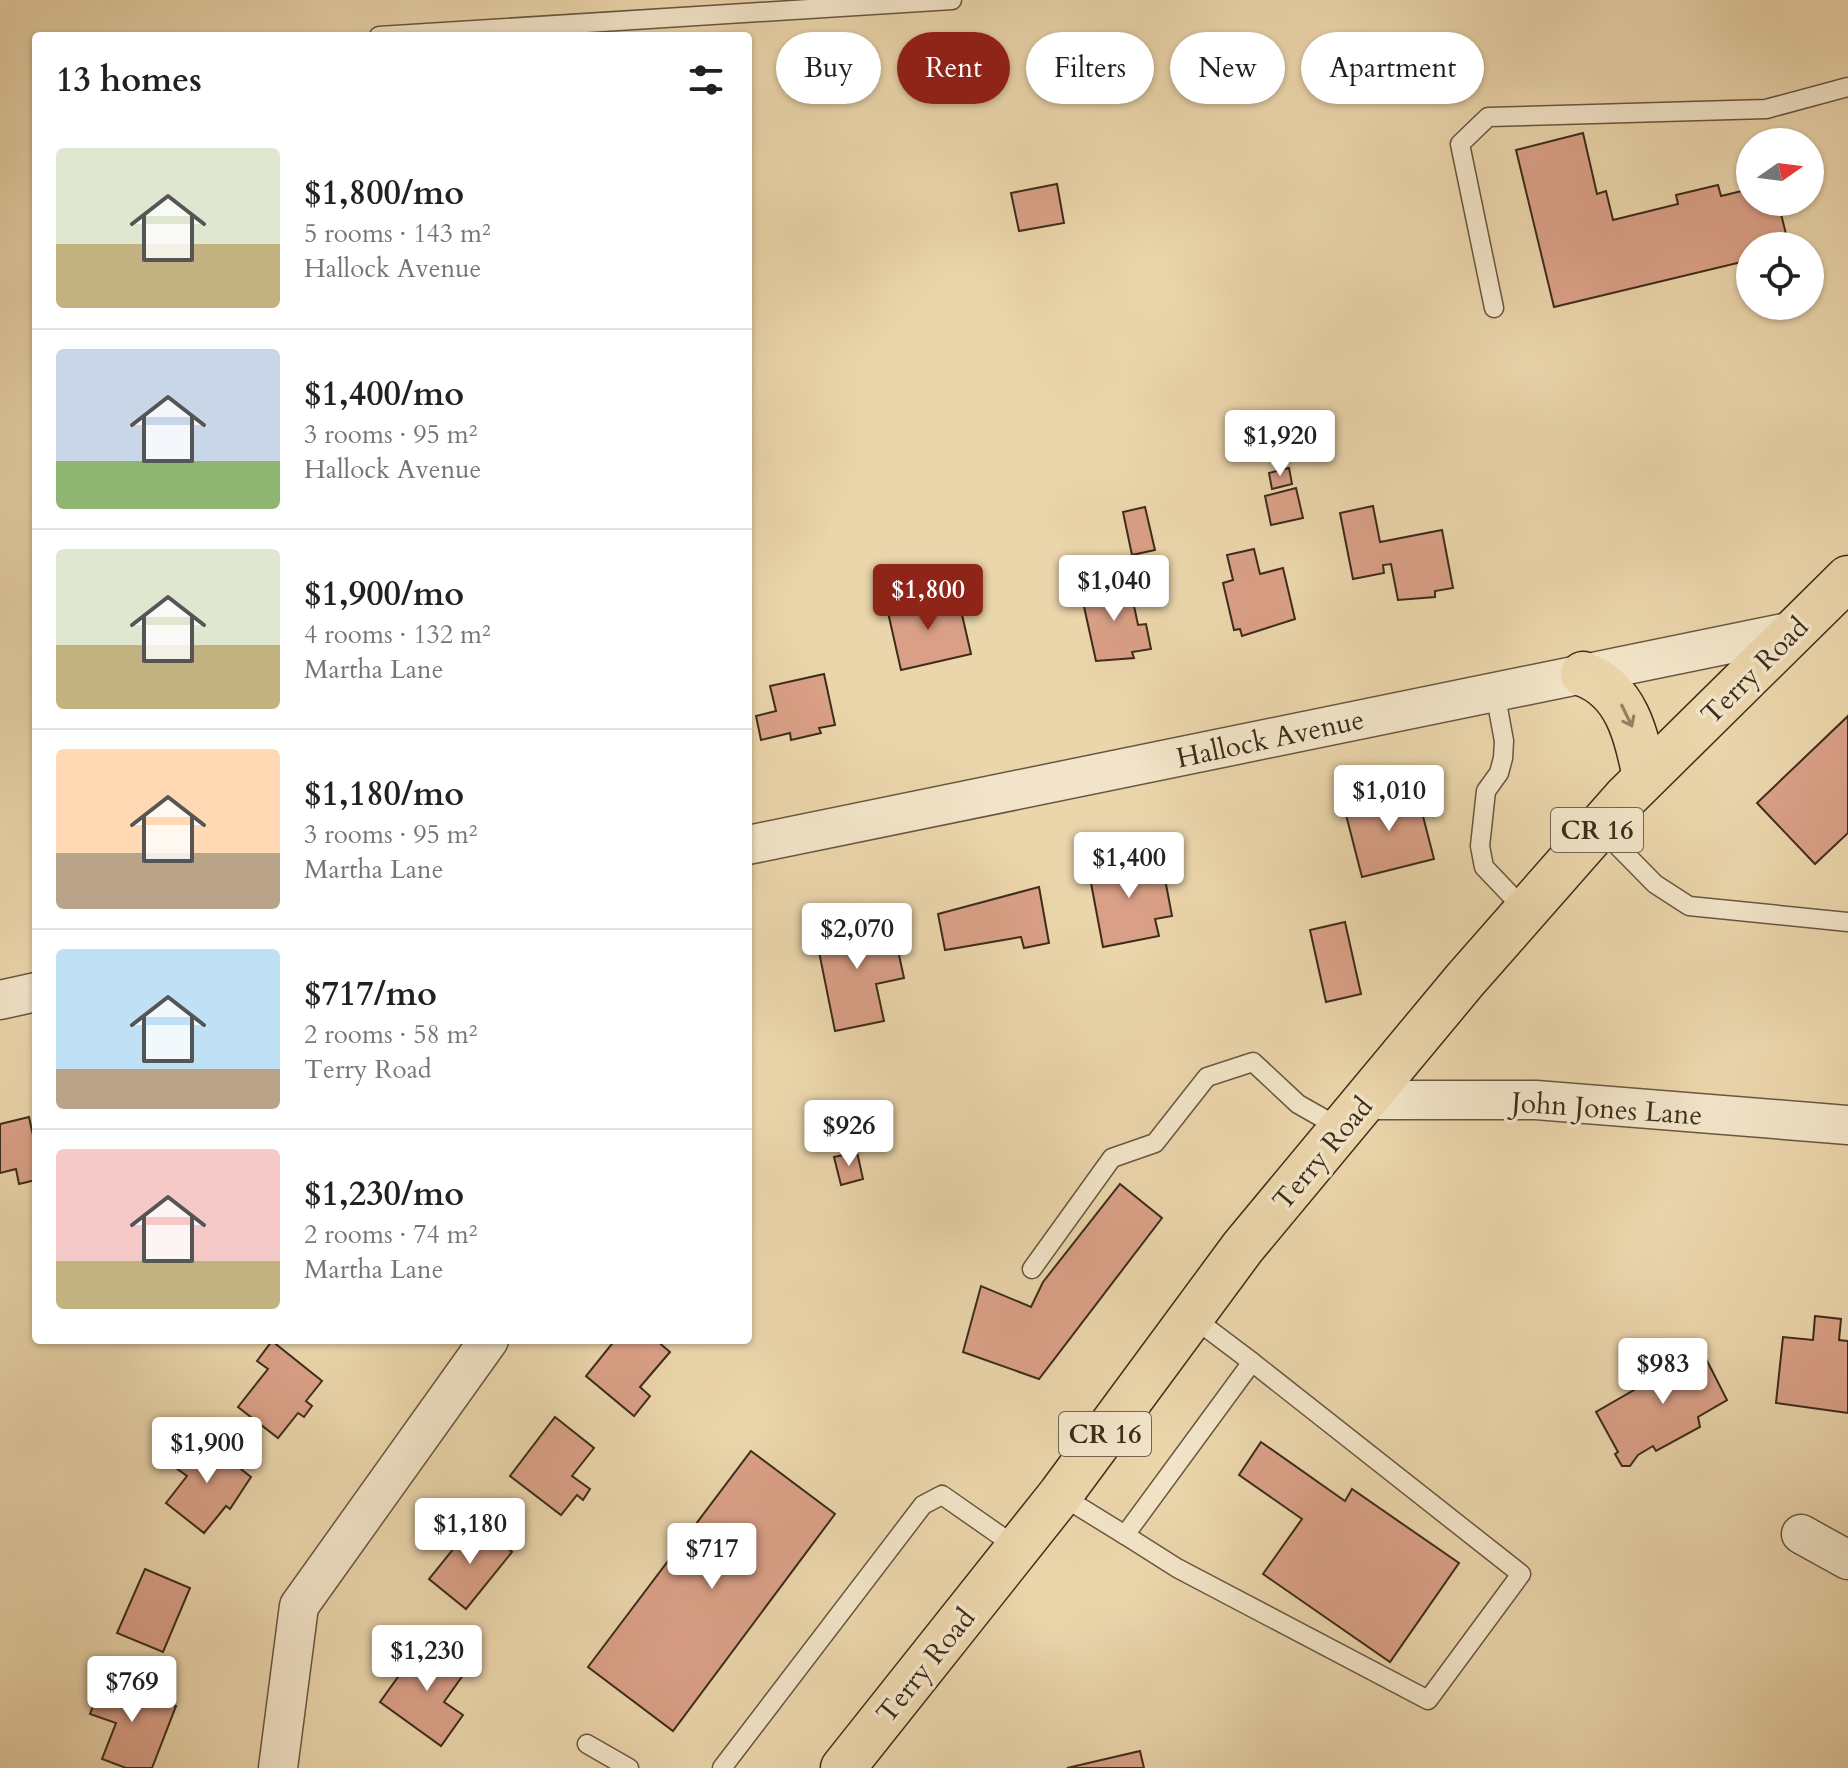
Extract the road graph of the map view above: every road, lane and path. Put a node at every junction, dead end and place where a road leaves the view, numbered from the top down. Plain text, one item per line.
1 (952, 0) edge
2 (443, 32) edge
3 (1848, 87) edge
4 (1494, 308) dead end
5 (1848, 578) edge
6 (1793, 631) junction
7 (1583, 674) junction
8 (1495, 692) junction
9 (1645, 777) junction
10 (1599, 827) junction
11 (752, 844) edge
12 (1526, 911) junction
13 (1848, 922) edge
14 (32, 993) edge
15 (0, 1000) edge
16 (1354, 1115) junction
17 (1848, 1125) edge
18 (1032, 1269) dead end
19 (1191, 1316) junction
20 (486, 1344) edge
21 (1252, 1362) junction
22 (1060, 1495) junction
23 (1801, 1534) dead end
24 (1125, 1535) junction
25 (1018, 1548) junction
26 (1848, 1560) edge
27 (587, 1744) dead end
28 (278, 1768) edge
29 (629, 1768) edge
30 (722, 1768) edge
31 (843, 1768) edge

1 - 2 lane
3 - 4 lane
5 - 6 main road, Terry Road / CR 16
6 - 7 street, Hallock Avenue
6 - 9 main road, Terry Road / CR 16
7 - 8 street, Hallock Avenue
7 -> 9 main road
8 - 11 street, Hallock Avenue
8 - 12 lane
9 - 10 main road, Terry Road / CR 16
10 - 12 main road, Terry Road / CR 16
10 - 13 lane
12 - 16 main road, Terry Road / CR 16
14 - 15 street
16 - 17 street, John Jones Lane
16 - 18 lane
16 - 19 main road, Terry Road / CR 16
19 - 21 lane
19 - 22 main road, Terry Road / CR 16
20 - 28 street
21 - 24 lane
21 - 24 lane
22 - 24 lane
22 - 25 main road, Terry Road / CR 16
23 - 26 street
25 - 30 lane
25 - 31 main road, Terry Road / CR 16
27 - 29 lane

